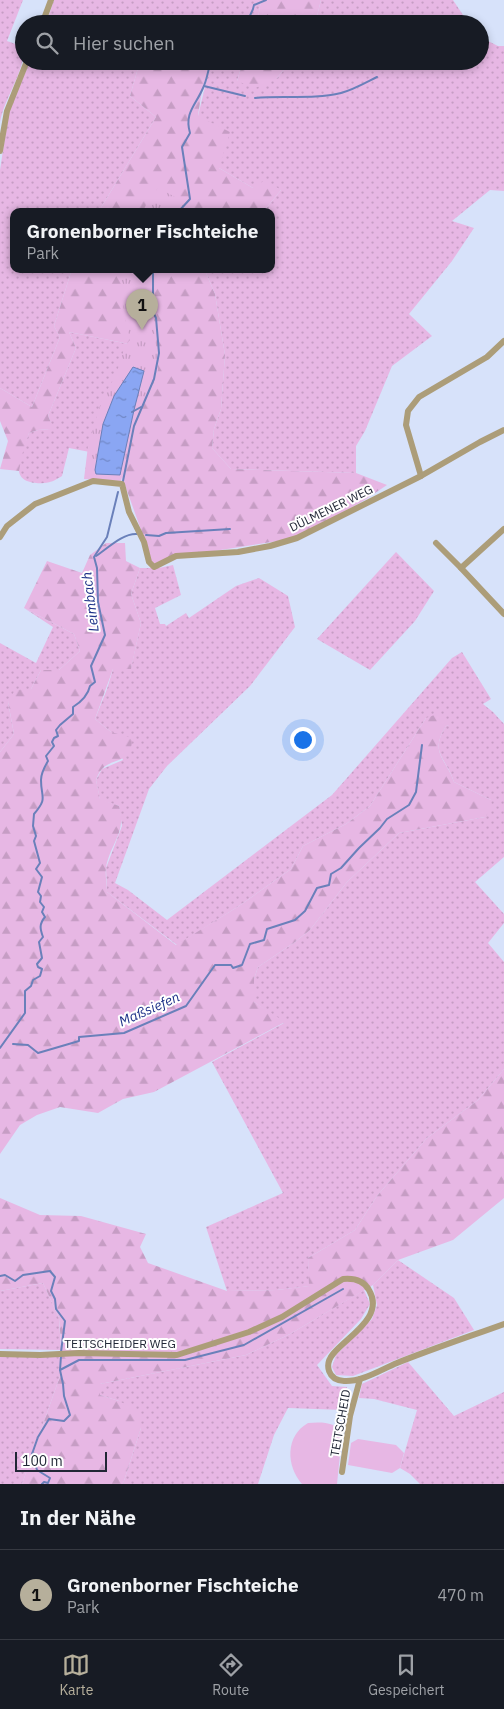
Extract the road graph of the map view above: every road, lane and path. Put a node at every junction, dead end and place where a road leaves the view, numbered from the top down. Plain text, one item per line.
1 (51, 0) edge
2 (45, 15) edge
3 (23, 70) edge
4 (0, 151) edge
5 (504, 340) edge
6 (504, 430) edge
7 (421, 476) junction
8 (504, 529) edge
9 (0, 537) edge
10 (436, 543) dead end
11 (461, 568) junction
12 (504, 614) edge
13 (504, 1324) edge
14 (0, 1354) edge
15 (360, 1379) junction
16 (342, 1472) dead end

1 - 2 street
3 - 4 street
5 - 7 street
6 - 7 street, DÜLMENER WEG
7 - 9 street, DÜLMENER WEG
8 - 11 street
10 - 11 street
11 - 12 street
13 - 15 street
14 - 15 street, TEITSCHEIDER WEG
15 - 16 street, TEITSCHEID

